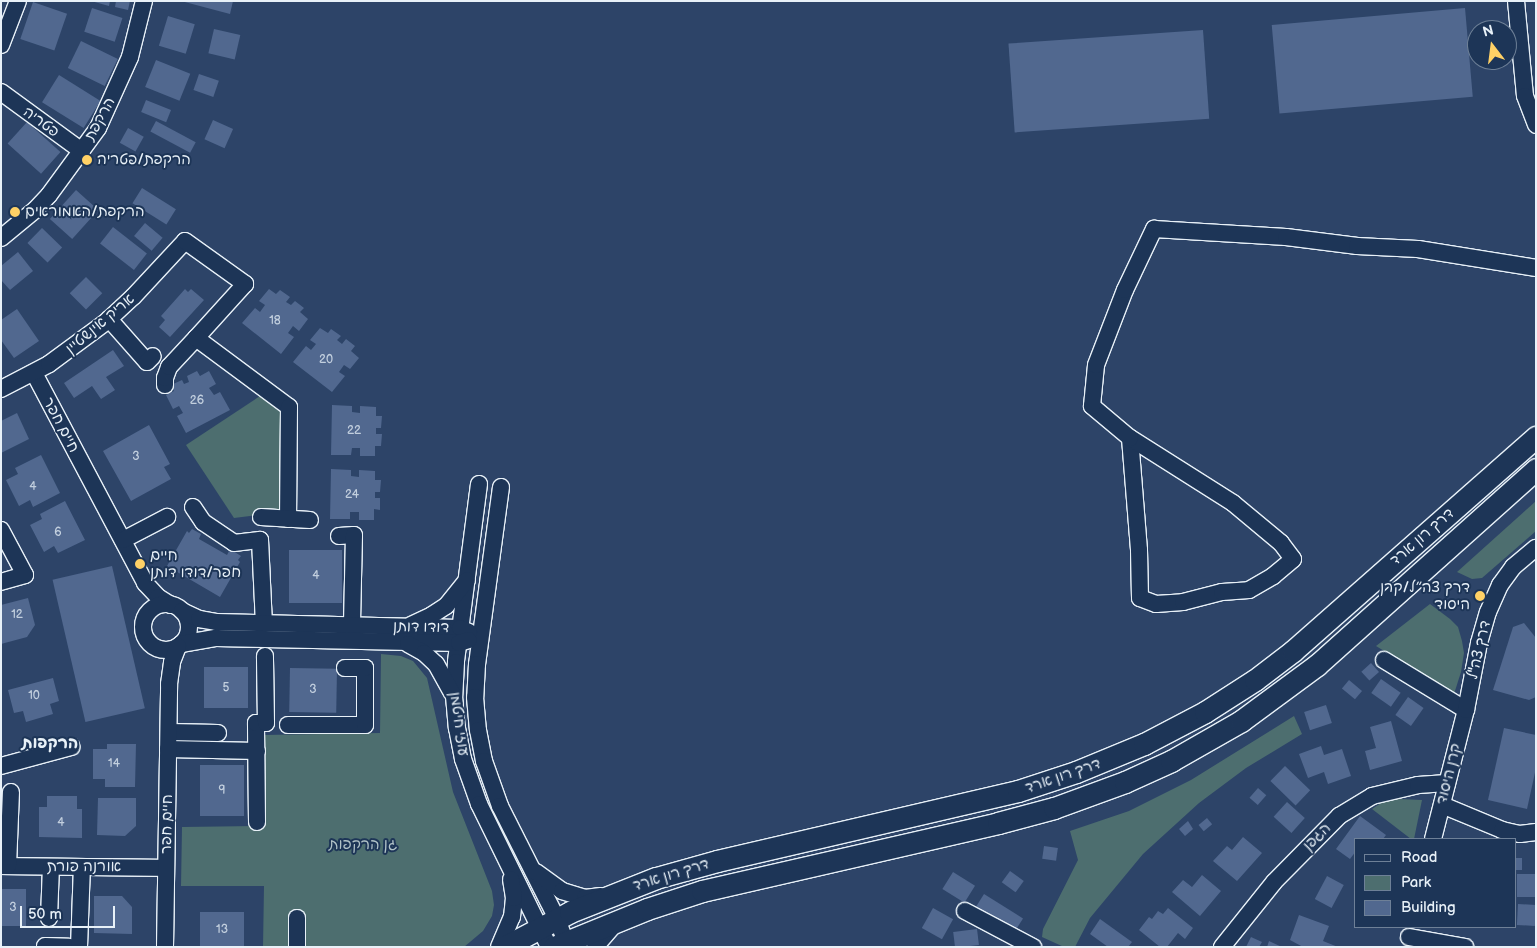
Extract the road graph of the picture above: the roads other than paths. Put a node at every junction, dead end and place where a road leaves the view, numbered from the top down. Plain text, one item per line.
1 (18, 1) edge
2 (144, 1) edge
3 (1516, 1) edge
4 (1, 45) edge
5 (1, 92) edge
6 (1535, 117) edge
7 (82, 151) junction
8 (1, 238) edge
9 (1536, 268) edge
10 (109, 319) junction
11 (196, 338) junction
12 (153, 356) dead end
13 (34, 373) junction
14 (165, 385) dead end
15 (1, 389) edge
16 (1536, 436) edge
17 (1130, 438) junction
18 (1536, 469) edge
19 (479, 484) dead end
20 (501, 487) dead end
21 (193, 507) dead end
22 (167, 517) dead end
23 (261, 517) dead end
24 (288, 519) junction
25 (310, 520) dead end
26 (1, 530) edge
27 (339, 536) dead end
28 (123, 540) junction
29 (1536, 548) edge
30 (468, 578) junction
31 (1, 582) edge
32 (145, 584) junction
33 (176, 608) junction
34 (145, 617) junction
35 (264, 624) junction
36 (352, 626) junction
37 (401, 635) junction
38 (460, 636) junction
39 (480, 636) junction
40 (149, 643) junction
41 (180, 645) junction
42 (266, 656) dead end
43 (1384, 660) dead end
44 (346, 668) dead end
45 (169, 701) junction
46 (454, 702) junction
47 (1466, 710) junction
48 (288, 725) dead end
49 (169, 732) junction
50 (218, 733) dead end
51 (71, 748) dead end
52 (168, 749) junction
53 (256, 751) junction
54 (1, 766) edge
55 (1447, 783) junction
56 (11, 792) dead end
57 (1442, 804) junction
58 (257, 822) dead end
59 (1536, 832) edge
60 (1433, 838) edge
61 (502, 856) junction
62 (525, 859) junction
63 (4, 866) edge
64 (51, 867) junction
65 (82, 867) junction
66 (166, 868) junction
67 (611, 894) junction
68 (965, 911) dead end
69 (49, 918) dead end
70 (297, 918) dead end
71 (619, 920) junction
72 (548, 923) junction
73 (1409, 937) edge
74 (559, 945) edge
75 (45, 946) edge
76 (69, 947) edge
77 (79, 947) edge
78 (165, 947) edge
79 (297, 947) edge
80 (499, 947) edge
81 (504, 947) edge
82 (595, 947) edge
83 (1033, 947) edge
84 (1222, 947) edge
85 (1465, 947) edge

1 - 4 street
2 - 7 street, הרקפת
3 - 6 street
5 - 7 street, פטריה
7 - 8 street, הרקפת
9 - 17 street
10 - 11 street, אריק אינשטיין
10 - 12 street
10 - 13 street, אריק אינשטיין
11 - 14 street
11 - 24 street
13 - 15 street, אריק אינשטיין
13 - 28 street, חיים חפר
16 - 67 main road, דרך רון ארד
17 - 17 street
18 - 71 main road, דרך רון ארד
19 - 30 street, עוזי חיטמן
20 - 39 street, עוזי חיטמן
21 - 35 street
22 - 28 street
23 - 24 street
24 - 25 street
26 - 31 street
27 - 36 street
28 - 32 street, חיים חפר
29 - 47 street, דרך צה"ל
30 - 37 street
30 - 38 street, עוזי חיטמן
32 - 33 street, חיים חפר
32 - 34 street, חיים חפר
33 - 34 street
33 - 35 street, דודו דותן
33 - 41 street
34 - 40 street
35 - 36 street, דודו דותן
36 - 37 street, דודו דותן
37 - 38 street, דודו דותן
37 - 41 street, דודו דותן
37 - 46 street
38 - 39 street, דודו דותן
38 - 46 street, עוזי חיטמן
39 - 62 street, עוזי חיטמן
40 - 41 street
40 - 45 street, חיים חפר
41 - 45 street, חיים חפר
42 - 53 street
43 - 47 street
44 - 48 street
45 - 49 street, חיים חפר
46 - 61 street, עוזי חיטמן
47 - 55 street, קרן היסוד
49 - 50 street
49 - 52 street, חיים חפר
51 - 54 street
52 - 53 street
52 - 66 street, חיים חפר
53 - 58 street
55 - 57 street, קרן היסוד
55 - 84 street, הגפן
56 - 63 street
57 - 59 street
57 - 60 street, קרן היסוד
61 - 72 street, עוזי חיטמן
61 - 80 street
62 - 67 street
62 - 72 street, עוזי חיטמן
63 - 64 street, אורנה פורת
64 - 65 street, אורנה פורת
64 - 69 street
65 - 66 street, אורנה פורת
65 - 77 street
66 - 78 street, חיים חפר
67 - 72 main road, דרך רון ארד
68 - 83 street
70 - 79 street
71 - 74 main road, דרך רון ארד
71 - 82 street
72 - 74 street, עוזי חיטמן
72 - 81 main road, דרך רון ארד
73 - 85 street
75 - 76 street

